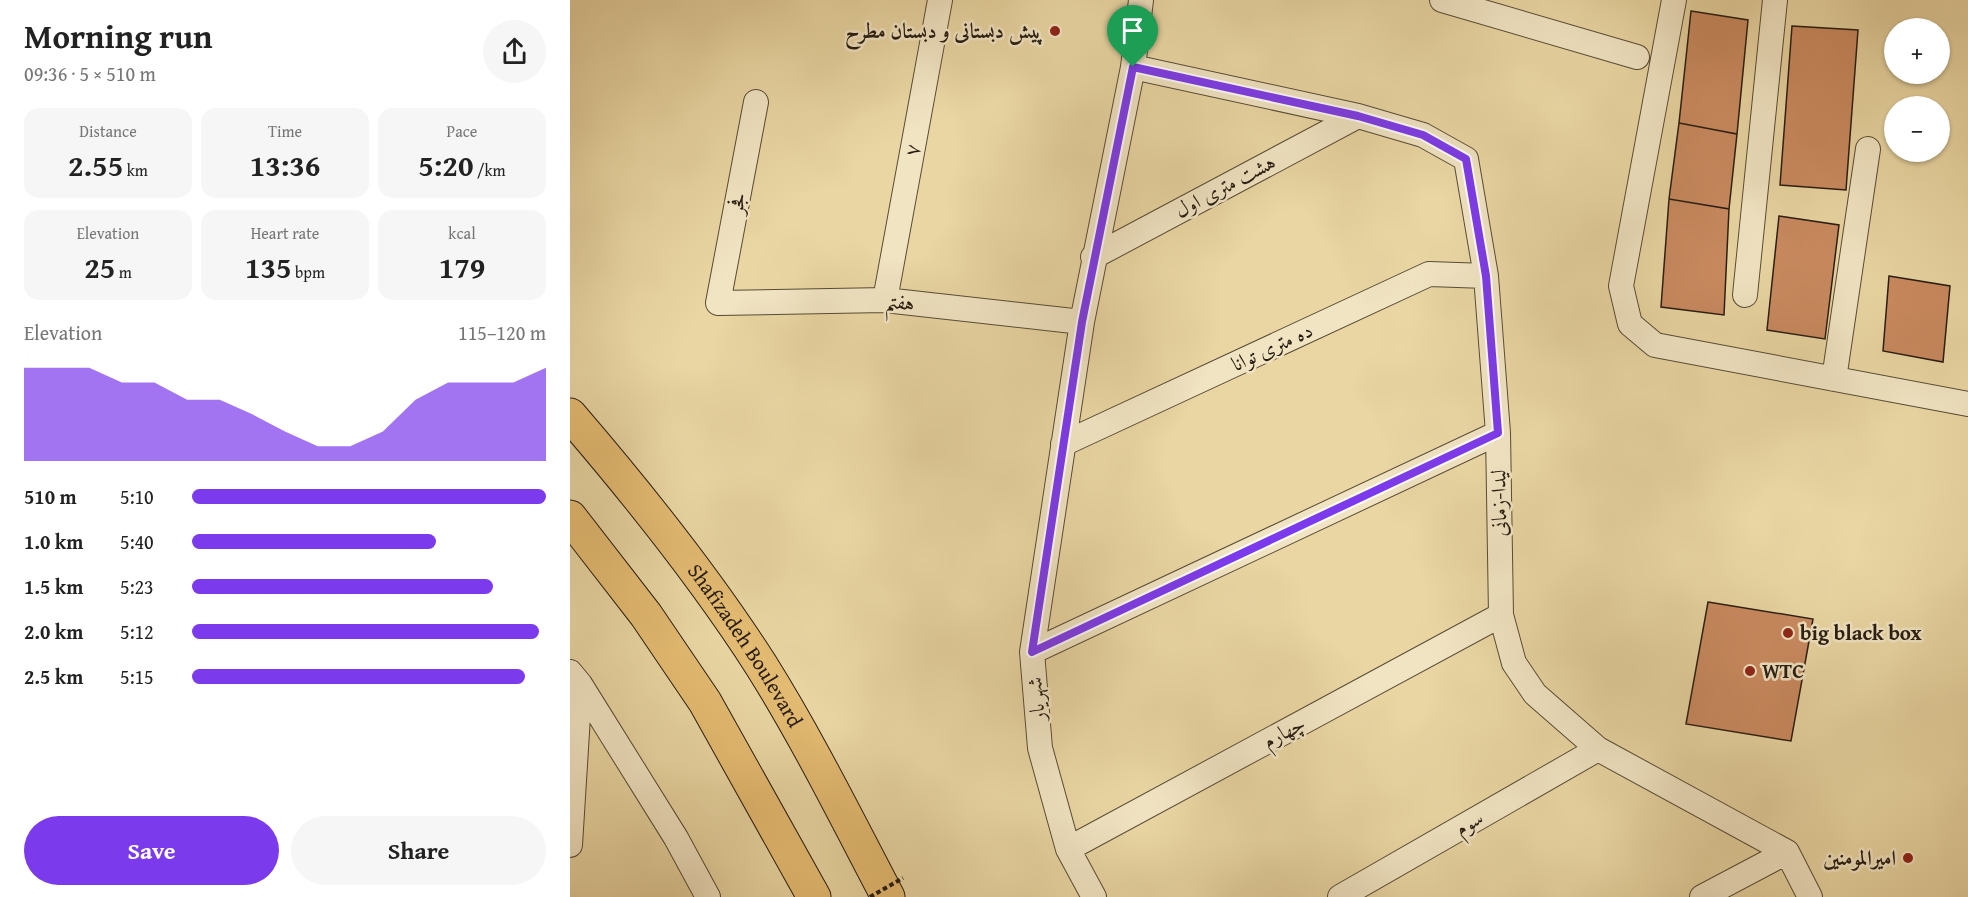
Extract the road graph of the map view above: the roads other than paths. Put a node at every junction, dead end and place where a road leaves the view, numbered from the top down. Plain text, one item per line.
1 (940, 0) edge
2 (1141, 0) edge
3 (1442, 0) edge
4 (1674, 0) edge
5 (1775, 0) edge
6 (1637, 57) dead end
7 (1133, 67) junction
8 (756, 102) dead end
9 (1358, 116) junction
10 (1868, 149) dead end
11 (1093, 257) junction
12 (1486, 276) junction
13 (1745, 296) dead end
14 (885, 300) junction
15 (717, 303) joint
16 (1082, 322) junction
17 (1834, 379) junction
18 (1968, 404) edge
19 (570, 415) edge
20 (1498, 433) junction
21 (1063, 444) junction
22 (570, 517) edge
23 (1501, 615) junction
24 (1032, 652) junction
25 (575, 678) edge
26 (1598, 749) junction
27 (570, 845) edge
28 (1068, 849) junction
29 (1787, 852) junction
30 (896, 888) edge
31 (708, 897) edge
32 (814, 897) edge
33 (1094, 897) edge
34 (1340, 897) edge
35 (1701, 897) edge
36 (1810, 897) edge

1 - 14 street, ۷
2 - 7 street, شهریار
3 - 6 street
4 - 17 street
5 - 13 street
7 - 9 street, لیدا-زمانی
7 - 11 street, شهریار
8 - 15 street, فجر
9 - 11 street, هشت متری اول
9 - 12 street, لیدا-زمانی
10 - 17 street
11 - 16 street, شهریار
12 - 20 street, لیدا-زمانی
12 - 21 street, ده متری توانا
14 - 15 street, هفتم
14 - 16 street, هفتم
16 - 21 street, شهریار
17 - 18 street
19 - 30 main road, Shafizadeh Boulevard
20 - 23 street, لیدا-زمانی
20 - 24 street
21 - 24 street, شهریار
22 - 32 main road
23 - 26 street, لیدا-زمانی
23 - 28 street, چهارم
24 - 28 street, شهریار
25 - 27 street
25 - 31 street
26 - 29 street, لیدا-زمانی
26 - 34 street, سوم
28 - 33 street, شهریار
29 - 35 street
29 - 36 street

